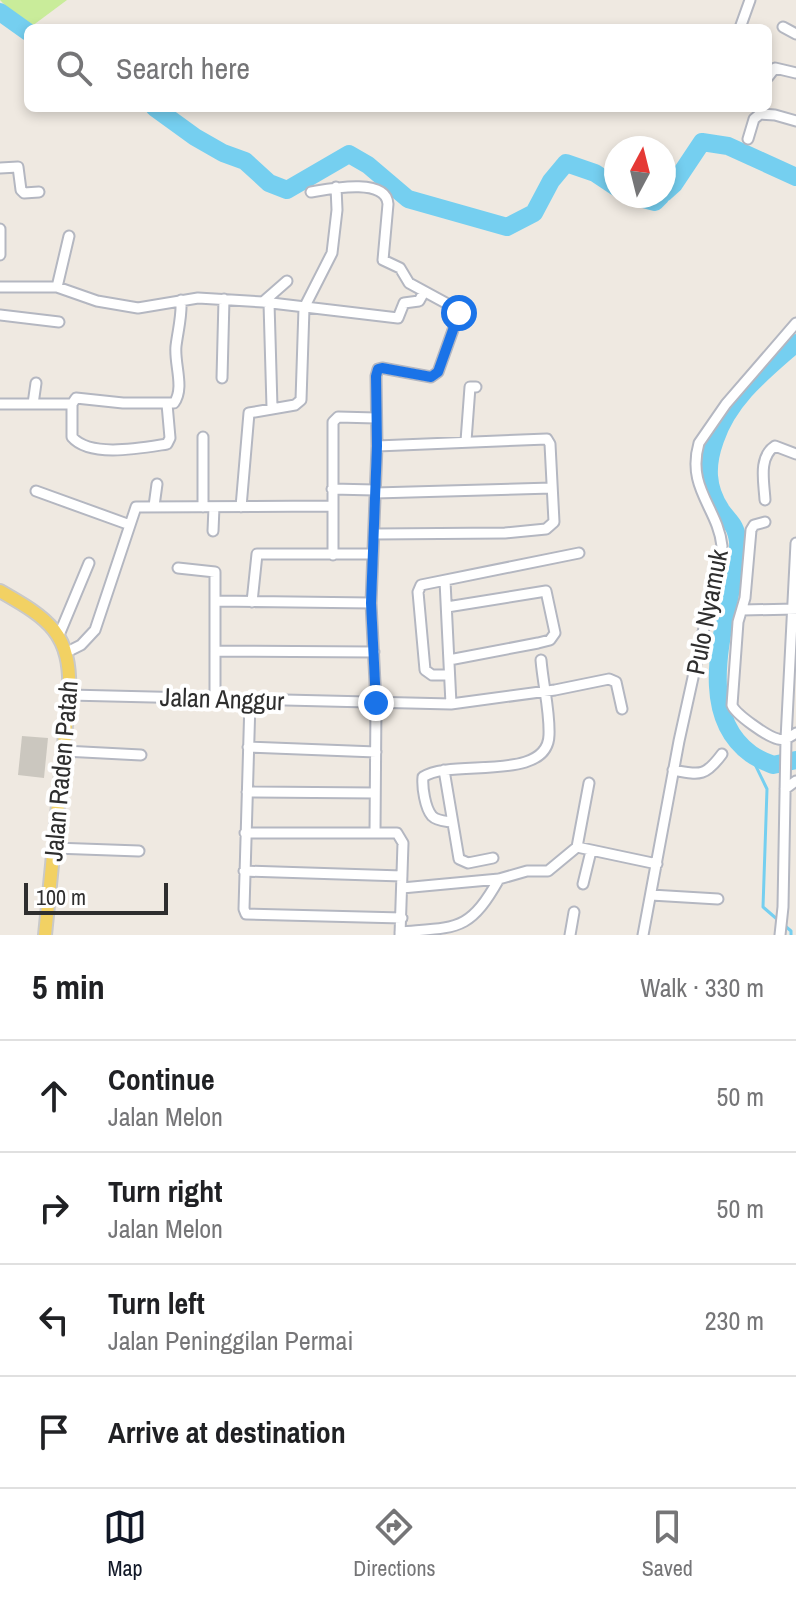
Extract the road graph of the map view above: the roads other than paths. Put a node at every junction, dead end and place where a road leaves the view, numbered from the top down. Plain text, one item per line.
1 (750, 0) edge
2 (741, 24) edge
3 (783, 27) dead end
4 (796, 34) edge
5 (772, 70) edge
6 (796, 73) edge
7 (796, 121) edge
8 (748, 139) dead end
9 (0, 168) edge
10 (336, 187) junction
11 (39, 192) dead end
12 (311, 192) dead end
13 (0, 229) edge
14 (69, 236) dead end
15 (0, 255) edge
16 (287, 281) dead end
17 (0, 287) edge
18 (57, 287) junction
19 (424, 292) junction
20 (224, 299) junction
21 (181, 300) junction
22 (266, 302) junction
23 (304, 308) junction
24 (0, 315) edge
25 (59, 322) dead end
26 (796, 323) edge
27 (222, 378) dead end
28 (36, 383) dead end
29 (0, 404) edge
30 (33, 404) junction
31 (72, 404) junction
32 (167, 404) junction
33 (272, 407) junction
34 (376, 418) junction
35 (203, 437) dead end
36 (469, 441) junction
37 (377, 446) junction
38 (796, 454) edge
39 (157, 484) dead end
40 (552, 488) junction
41 (332, 489) junction
42 (36, 491) dead end
43 (375, 492) junction
44 (765, 500) dead end
45 (154, 506) junction
46 (331, 506) junction
47 (208, 507) junction
48 (241, 507) junction
49 (765, 522) dead end
50 (130, 525) junction
51 (213, 531) dead end
52 (375, 534) junction
53 (795, 544) edge
54 (579, 553) dead end
55 (371, 554) junction
56 (333, 555) junction
57 (89, 563) dead end
58 (178, 568) dead end
59 (445, 581) junction
60 (0, 591) edge
61 (217, 601) junction
62 (252, 602) junction
63 (371, 603) junction
64 (447, 607) junction
65 (794, 609) edge
66 (742, 610) junction
67 (59, 635) junction
68 (215, 651) junction
69 (67, 652) junction
70 (374, 652) junction
71 (449, 660) junction
72 (541, 660) dead end
73 (449, 675) junction
74 (691, 678) dead end
75 (543, 690) junction
76 (691, 692) junction
77 (69, 695) junction
78 (215, 699) junction
79 (250, 701) junction
80 (376, 703) junction
81 (451, 704) junction
82 (622, 709) dead end
83 (796, 733) edge
84 (786, 743) junction
85 (248, 747) junction
86 (64, 751) junction
87 (376, 752) junction
88 (722, 754) dead end
89 (141, 755) dead end
90 (444, 770) junction
91 (673, 770) junction
92 (796, 781) edge
93 (589, 783) dead end
94 (785, 789) junction
95 (247, 792) junction
96 (375, 793) junction
97 (451, 822) junction
98 (375, 832) junction
99 (245, 833) junction
100 (577, 847) junction
101 (54, 848) junction
102 (139, 851) dead end
103 (591, 851) junction
104 (493, 858) dead end
105 (657, 864) junction
106 (244, 871) junction
107 (402, 876) junction
108 (502, 878) junction
109 (583, 884) dead end
110 (402, 888) junction
111 (651, 895) junction
112 (718, 899) dead end
113 (574, 912) dead end
114 (402, 918) junction
115 (400, 933) edge
116 (45, 935) edge
117 (570, 935) edge
118 (643, 935) edge
119 (780, 935) edge

1 - 2 street
3 - 4 street
5 - 6 street
7 - 8 street
9 - 11 street
10 - 12 street
10 - 19 street
10 - 23 street
13 - 15 street
14 - 18 street
16 - 22 street
17 - 18 street
18 - 21 street
19 - 23 street
19 - 34 street
20 - 21 street
20 - 22 street
20 - 27 street
21 - 32 street
22 - 23 street
22 - 33 street
23 - 33 street
24 - 25 street
26 - 76 street, Pulo Nyamuk
28 - 30 street
29 - 30 street
30 - 31 street
31 - 32 street
31 - 32 street
33 - 48 street
34 - 37 street
34 - 41 street
35 - 47 street
36 - 36 street
36 - 37 street
36 - 40 street
37 - 43 street
38 - 44 street
39 - 45 street
40 - 43 street
40 - 52 street
41 - 43 street
41 - 46 street
42 - 50 street
43 - 52 street
45 - 47 street
45 - 50 street
46 - 48 street
46 - 56 street
47 - 48 street
47 - 51 street
49 - 66 street
50 - 69 street
52 - 55 street
53 - 65 street
54 - 59 street
55 - 56 street
55 - 63 street
56 - 62 street
57 - 67 street
58 - 61 street
59 - 64 street
59 - 73 street
60 - 67 main road, Jalan Raden Patah
61 - 62 street
61 - 68 street
62 - 63 street
63 - 70 street
64 - 71 street
64 - 71 street
65 - 66 street
65 - 84 street
66 - 84 street
67 - 69 main road, Jalan Raden Patah
68 - 70 street
68 - 78 street
69 - 77 main road, Jalan Raden Patah
70 - 80 street
71 - 73 street
72 - 75 street
73 - 81 street
74 - 76 street
75 - 81 street, Jalan Anggur
75 - 82 street, Jalan Anggur
75 - 90 street
76 - 91 street, Pulo Nyamuk
77 - 78 street, Jalan Anggur
77 - 86 main road, Jalan Raden Patah
78 - 79 street, Jalan Anggur
79 - 80 street, Jalan Anggur
79 - 85 street
80 - 81 street, Jalan Anggur
80 - 87 street
83 - 84 street
84 - 94 street
85 - 87 street
85 - 95 street
86 - 89 street
86 - 101 main road, Jalan Raden Patah
87 - 96 street
88 - 91 street
90 - 97 street
90 - 97 street
91 - 105 street, Pulo Nyamuk
92 - 94 street
93 - 100 street
94 - 119 street
95 - 96 street
95 - 99 street
96 - 98 street
97 - 104 street
98 - 99 street
98 - 107 street
99 - 106 street
100 - 103 street
100 - 108 street
101 - 102 street
101 - 116 main road, Jalan Raden Patah
103 - 105 street
103 - 109 street
105 - 111 street, Pulo Nyamuk
106 - 107 street
106 - 114 street
107 - 110 street
108 - 110 street
108 - 115 street
110 - 114 street
111 - 112 street
111 - 118 street, Pulo Nyamuk
113 - 117 street
114 - 115 street

